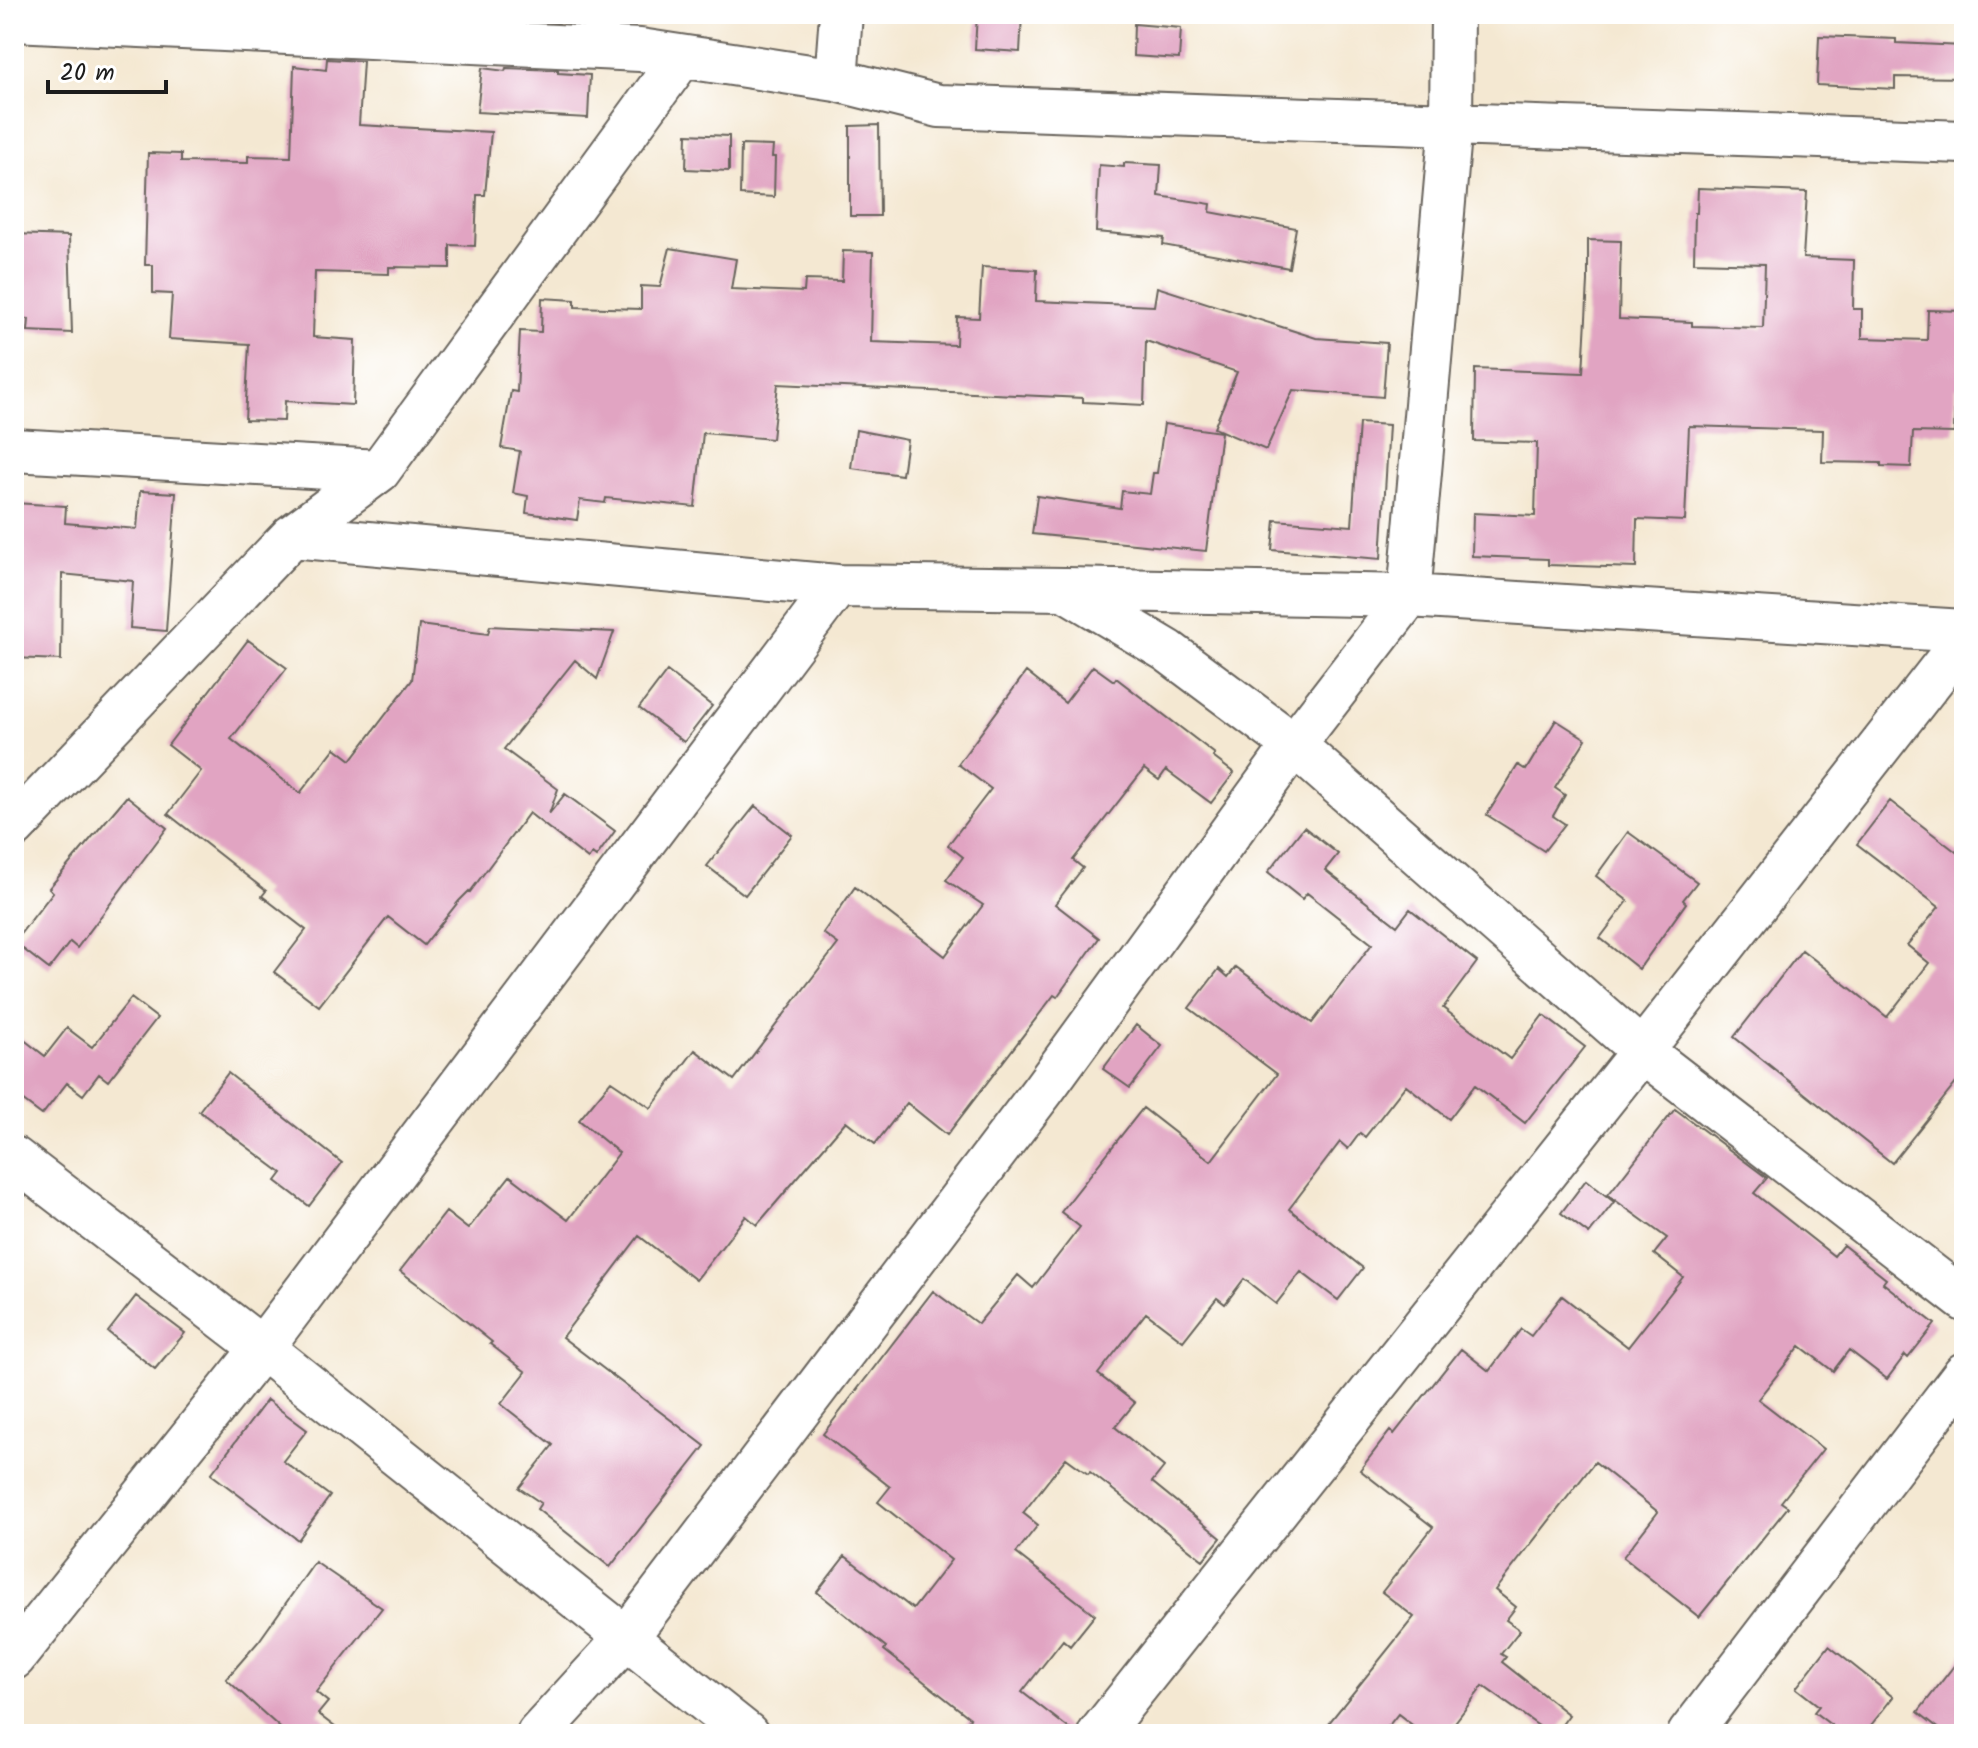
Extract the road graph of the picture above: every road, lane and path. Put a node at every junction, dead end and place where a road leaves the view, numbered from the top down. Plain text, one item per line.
1 (841, 14) edge
2 (1452, 14) edge
3 (14, 20) edge
4 (681, 58) junction
5 (836, 80) junction
6 (1451, 123) junction
7 (1964, 142) edge
8 (14, 450) edge
9 (379, 471) junction
10 (292, 536) junction
11 (837, 586) junction
12 (1064, 589) junction
13 (1409, 596) junction
14 (1964, 631) edge
15 (1964, 639) edge
16 (1294, 745) junction
17 (14, 827) edge
18 (1642, 1051) junction
19 (14, 1158) edge
20 (1964, 1300) edge
21 (262, 1348) junction
22 (1964, 1374) edge
23 (627, 1637) junction
24 (14, 1658) edge
25 (538, 1734) edge
26 (747, 1734) edge
27 (1099, 1734) edge
28 (1689, 1734) edge

1 - 5 street
2 - 6 street
3 - 4 street
4 - 5 street
4 - 9 street
5 - 6 street
6 - 7 street
6 - 13 street
8 - 9 street
9 - 10 street
10 - 11 street
10 - 17 street
11 - 12 street
11 - 21 street
12 - 13 street
12 - 16 street
13 - 14 street
13 - 16 street
15 - 18 street
16 - 18 street
16 - 23 street
18 - 20 street
18 - 27 street
19 - 21 street
21 - 23 street
21 - 24 street
22 - 28 street
23 - 25 street
23 - 26 street

